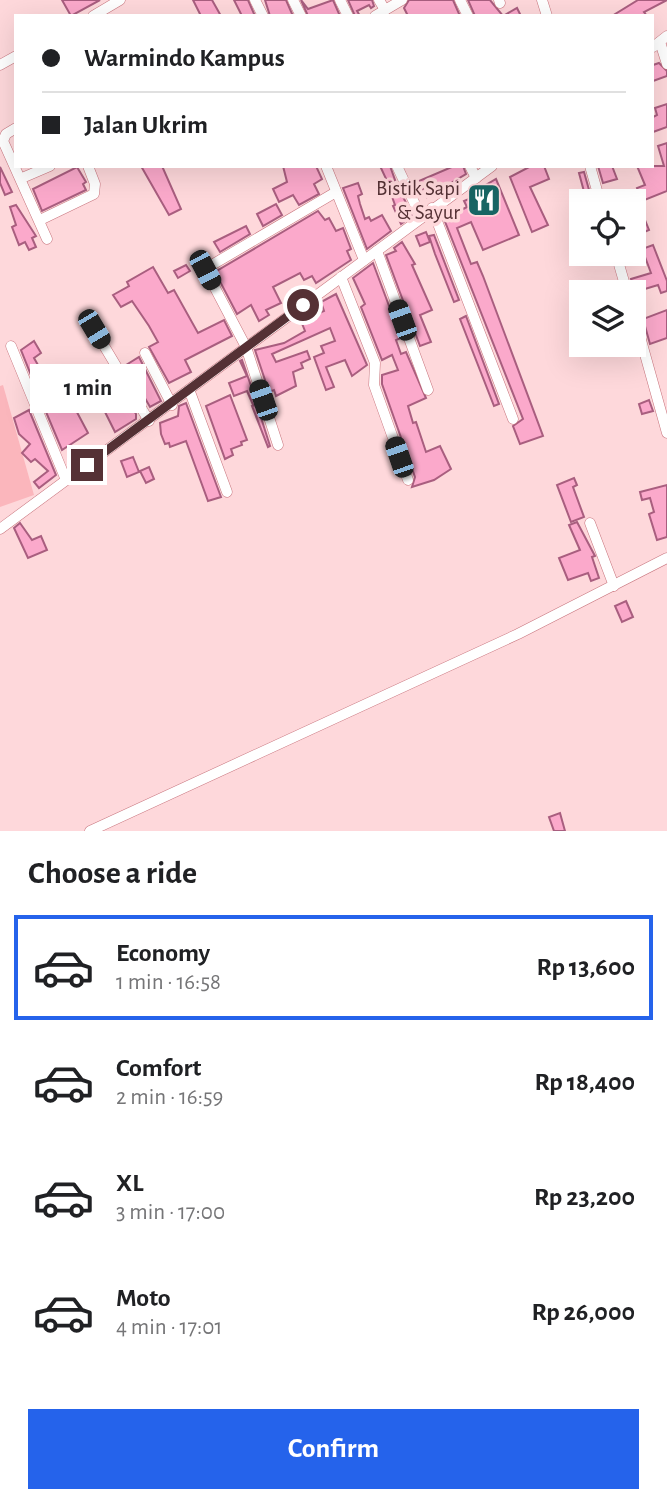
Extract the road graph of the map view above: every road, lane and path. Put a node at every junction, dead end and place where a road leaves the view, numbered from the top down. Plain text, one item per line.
1 (120, 0) edge
2 (379, 0) edge
3 (400, 2) edge
4 (385, 10) junction
5 (96, 14) edge
6 (378, 14) edge
7 (660, 42) edge
8 (14, 57) edge
9 (0, 63) edge
10 (667, 64) edge
11 (14, 129) edge
12 (14, 162) edge
13 (17, 168) edge
14 (45, 168) edge
15 (89, 168) edge
16 (327, 168) edge
17 (398, 168) edge
18 (471, 168) edge
19 (489, 168) edge
20 (591, 168) edge
21 (22, 178) junction
22 (476, 178) junction
23 (597, 189) edge
24 (336, 192) junction
25 (432, 208) junction
26 (421, 217) junction
27 (40, 220) junction
28 (47, 239) dead end
29 (377, 251) junction
30 (364, 260) junction
31 (341, 277) junction
32 (94, 329) dead end
33 (11, 346) dead end
34 (246, 347) junction
35 (145, 353) dead end
36 (646, 357) edge
37 (428, 390) dead end
38 (190, 392) junction
39 (172, 405) junction
40 (513, 419) dead end
41 (149, 421) junction
42 (667, 433) edge
43 (278, 445) dead end
44 (66, 480) junction
45 (408, 480) dead end
46 (227, 492) dead end
47 (590, 523) dead end
48 (0, 529) edge
49 (667, 558) edge
50 (614, 586) junction
51 (90, 831) edge

1 - 5 street
2 - 4 street
3 - 4 street
4 - 6 street
7 - 10 street
8 - 9 street
11 - 12 street
13 - 21 street
14 - 21 street
15 - 27 street
16 - 24 street
17 - 26 street
18 - 22 street
19 - 22 street
20 - 23 street
21 - 27 street
22 - 25 street
24 - 30 street
24 - 34 street
25 - 26 street
25 - 40 street
26 - 29 street
27 - 28 street
29 - 30 street
29 - 37 street
30 - 31 street
31 - 34 street
31 - 45 street
32 - 41 street
33 - 44 street
34 - 38 street
34 - 43 street
35 - 39 street
36 - 42 street
38 - 39 street
38 - 46 street
39 - 41 street
41 - 44 street
44 - 48 street
47 - 50 street
49 - 50 street
50 - 51 street

